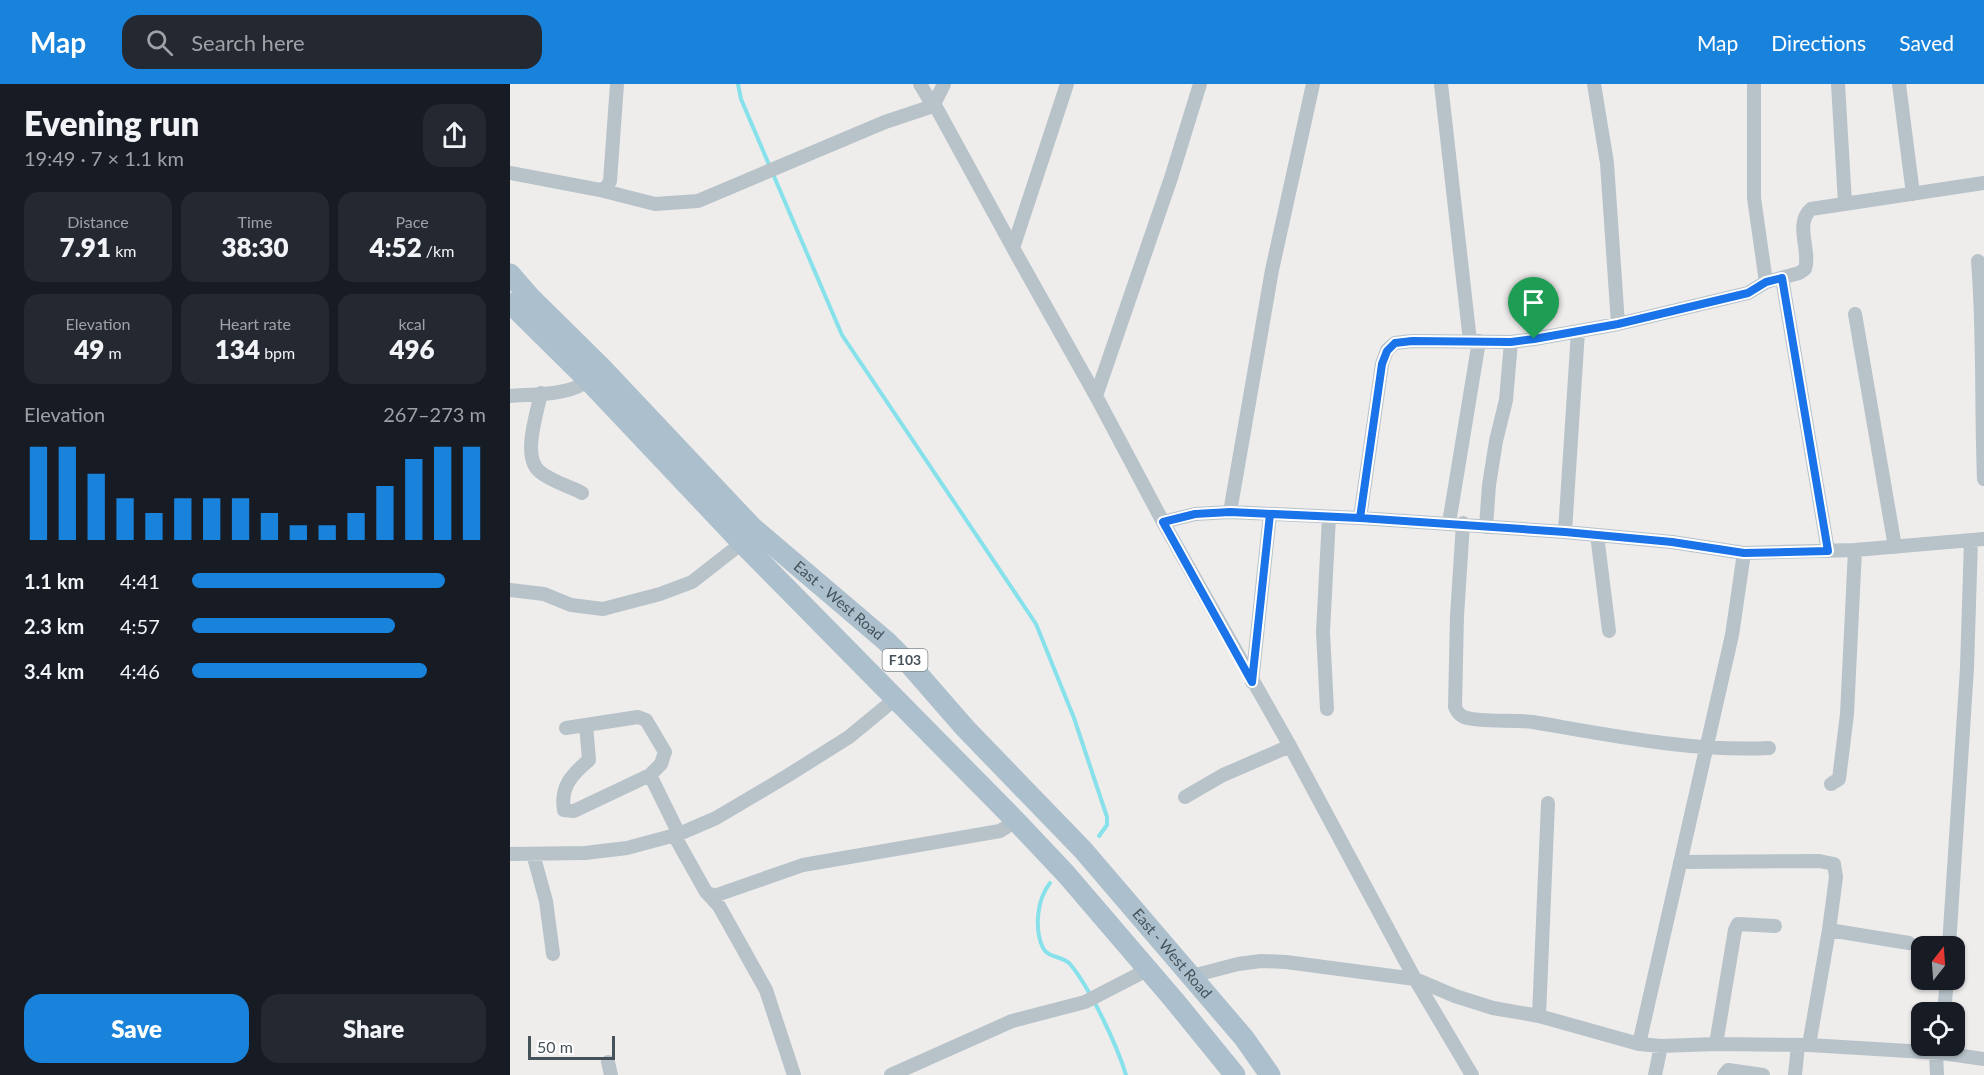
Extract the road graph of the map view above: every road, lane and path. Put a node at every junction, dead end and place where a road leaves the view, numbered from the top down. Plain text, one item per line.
1 (617, 84) edge
2 (920, 84) edge
3 (945, 84) edge
4 (1067, 84) edge
5 (1200, 84) edge
6 (1313, 84) edge
7 (1441, 84) edge
8 (1594, 84) edge
9 (1754, 84) edge
10 (1838, 84) edge
11 (1899, 84) edge
12 (933, 106) junction
13 (510, 173) edge
14 (1984, 183) edge
15 (600, 190) junction
16 (1913, 194) junction
17 (1845, 204) junction
18 (1013, 248) junction
19 (1978, 261) dead end
20 (510, 274) edge
21 (1782, 278) junction
22 (1766, 282) junction
23 (510, 303) edge
24 (1855, 314) dead end
25 (1618, 324) junction
26 (1578, 332) junction
27 (1475, 341) junction
28 (1511, 342) junction
29 (588, 380) junction
30 (541, 393) junction
31 (510, 396) edge
32 (1096, 396) junction
33 (663, 446) junction
34 (1984, 479) edge
35 (582, 493) dead end
36 (1230, 512) junction
37 (1270, 514) junction
38 (1329, 517) junction
39 (1360, 518) junction
40 (1163, 522) junction
41 (1456, 523) junction
42 (1486, 527) junction
43 (1565, 532) junction
44 (1597, 535) junction
45 (1977, 540) edge
46 (742, 543) junction
47 (1895, 547) junction
48 (1856, 550) junction
49 (1828, 551) junction
50 (1744, 553) junction
51 (510, 590) edge
52 (1609, 631) dead end
53 (1252, 682) junction
54 (895, 699) junction
55 (1327, 709) dead end
56 (586, 725) junction
57 (566, 728) dead end
58 (1290, 746) junction
59 (1708, 747) junction
60 (1769, 748) dead end
61 (650, 775) junction
62 (1831, 784) dead end
63 (1185, 797) dead end
64 (1548, 802) dead end
65 (1016, 821) junction
66 (676, 835) junction
67 (510, 854) edge
68 (533, 854) junction
69 (1680, 862) junction
70 (708, 894) junction
71 (1775, 926) dead end
72 (1829, 930) junction
73 (1950, 936) edge
74 (1910, 943) dead end
75 (553, 954) dead end
76 (1148, 970) junction
77 (1192, 976) junction
78 (1415, 979) junction
79 (1539, 1016) junction
80 (1640, 1044) junction
81 (1716, 1044) junction
82 (1804, 1045) junction
83 (1661, 1046) junction
84 (1911, 1049) edge
85 (1965, 1055) edge
86 (1939, 1056) edge
87 (1984, 1059) edge
88 (794, 1075) edge
89 (893, 1075) edge
90 (1235, 1075) edge
91 (1270, 1075) edge
92 (1472, 1075) edge
93 (1655, 1075) edge
94 (1725, 1075) edge
95 (1763, 1075) edge
96 (1795, 1075) edge
97 (1937, 1075) edge

1 - 15 street
2 - 12 street
3 - 12 street
4 - 18 street
5 - 32 street
6 - 36 street
7 - 27 street
8 - 25 street
9 - 22 street
10 - 17 street
11 - 16 street
12 - 15 street
12 - 18 street
13 - 15 street
14 - 16 street
16 - 17 street
17 - 21 street
18 - 32 street
19 - 34 street
20 - 33 main road, East - West Road / F103
21 - 22 street
21 - 49 street
22 - 25 street
23 - 29 main road, East - West Road / F103
24 - 47 street
25 - 26 street
26 - 28 street
26 - 43 street
27 - 28 street
27 - 39 street
27 - 41 street
28 - 42 street
29 - 30 street
29 - 33 main road, East - West Road / F103
30 - 31 street
30 - 35 street
32 - 40 street
33 - 46 main road, East - West Road / F103
33 - 77 main road, East - West Road / F103
36 - 37 street
36 - 40 street
37 - 38 street
37 - 53 street
38 - 39 street
38 - 55 street
39 - 41 street
40 - 53 street
41 - 42 street
41 - 59 street
42 - 43 street
43 - 44 street
44 - 50 street
44 - 52 street
45 - 47 street
45 - 73 street
46 - 51 street
46 - 54 main road, East - West Road / F103
47 - 48 street
48 - 49 street
48 - 62 street
49 - 50 street
50 - 59 street
53 - 58 street
54 - 65 main road, East - West Road / F103
54 - 66 street
56 - 57 street
56 - 61 street
56 - 61 street
58 - 63 street
58 - 78 street
59 - 60 street
59 - 69 street
61 - 66 street
64 - 79 street
65 - 70 street
65 - 76 main road, East - West Road / F103
66 - 68 street
66 - 70 street
67 - 68 street
68 - 75 street
69 - 72 street
69 - 80 street
70 - 88 street
71 - 81 street
72 - 74 street
72 - 82 street
76 - 89 street
76 - 90 main road, East - West Road / F103
77 - 78 street
77 - 91 main road, East - West Road / F103
78 - 79 street
78 - 92 street
79 - 80 street
80 - 83 street
81 - 82 street
81 - 83 street
82 - 84 street
82 - 96 street
83 - 93 street
85 - 87 street
86 - 97 street
94 - 95 street

